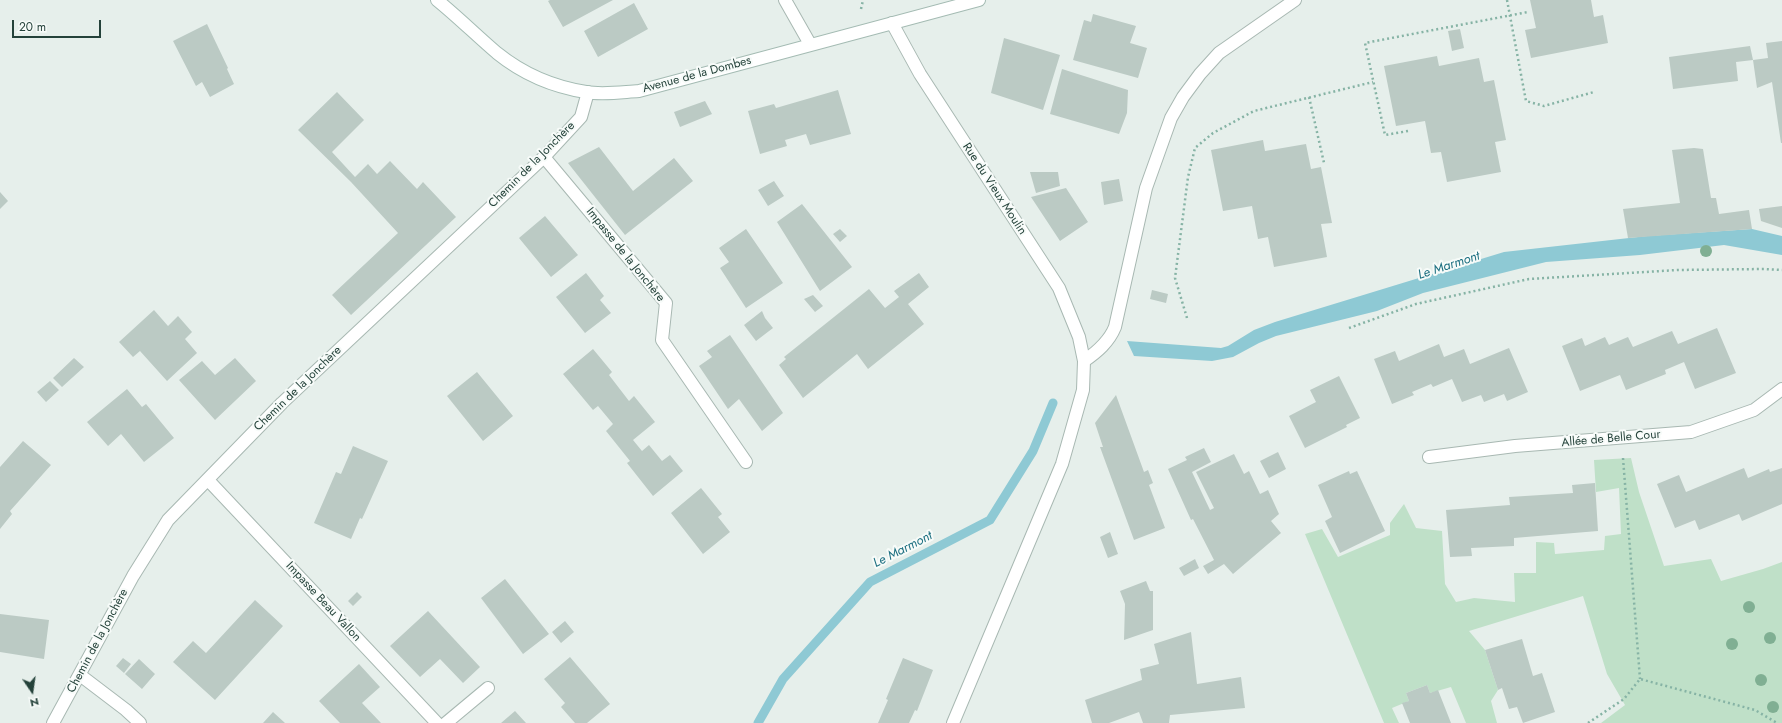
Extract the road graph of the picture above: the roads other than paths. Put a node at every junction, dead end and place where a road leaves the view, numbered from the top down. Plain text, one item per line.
1 (438, 0) edge
2 (785, 0) edge
3 (979, 0) edge
4 (1297, 0) edge
5 (892, 23) junction
6 (810, 44) junction
7 (588, 92) junction
8 (544, 157) junction
9 (1084, 361) junction
10 (1782, 389) edge
11 (1429, 457) dead end
12 (746, 462) dead end
13 (208, 480) junction
14 (80, 675) junction
15 (488, 688) dead end
16 (52, 723) edge
17 (140, 723) edge
18 (437, 723) edge
19 (446, 723) edge
20 (953, 723) edge

1 - 7 street, Avenue de la Dombes
2 - 6 street
3 - 5 street, Avenue de la Dombes
4 - 9 street
5 - 6 street, Avenue de la Dombes
5 - 9 street, Rue du Vieux Moulin
6 - 7 street, Avenue de la Dombes
7 - 8 street, Chemin de la Jonchère
8 - 12 street, Impasse de la Jonchère
8 - 13 street, Chemin de la Jonchère
9 - 20 street, Rue du Vieux Moulin
10 - 11 street, Allée de Belle Cour
13 - 14 street, Chemin de la Jonchère
13 - 18 street, Impasse Beau Vallon
14 - 16 street, Chemin de la Jonchère
14 - 17 street
15 - 19 street

